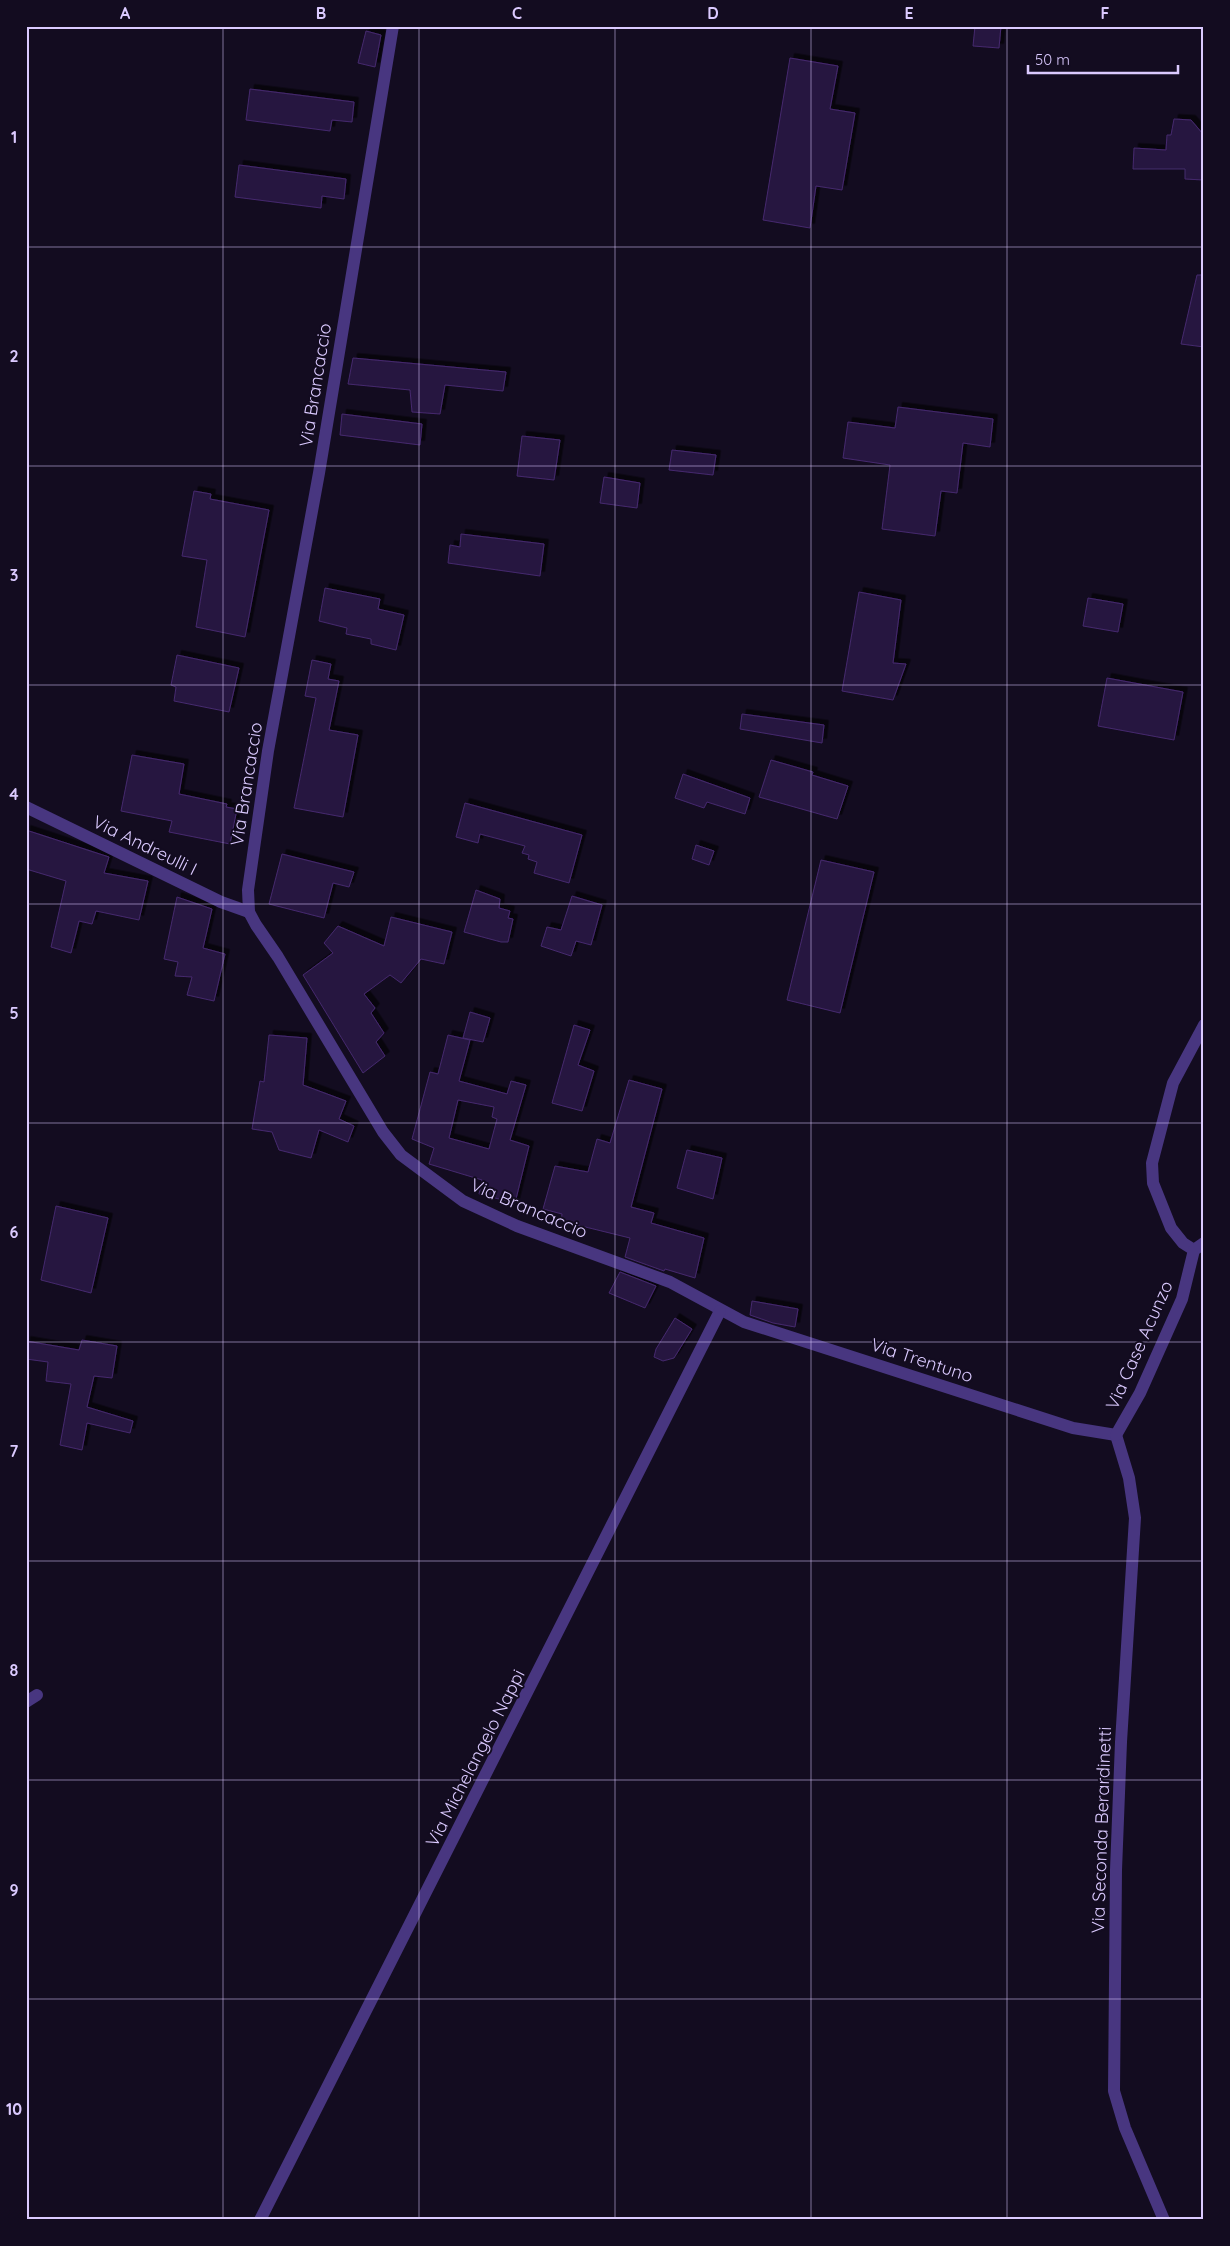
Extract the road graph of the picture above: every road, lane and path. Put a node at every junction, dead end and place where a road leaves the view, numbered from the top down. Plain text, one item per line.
1 (393, 26) edge
2 (26, 807) edge
3 (249, 912) junction
4 (1204, 1025) edge
5 (1199, 1247) edge
6 (720, 1311) junction
7 (1116, 1435) junction
8 (260, 2220) edge
9 (1164, 2220) edge

1 - 3 street, Via Brancaccio
2 - 3 street, Via Andreulli I
3 - 6 street, Via Brancaccio
4 - 5 street
5 - 7 street, Via Case Acunzo
6 - 7 street, Via Trentuno
6 - 8 street, Via Michelangelo Nappi
7 - 9 street, Via Seconda Berardinetti

